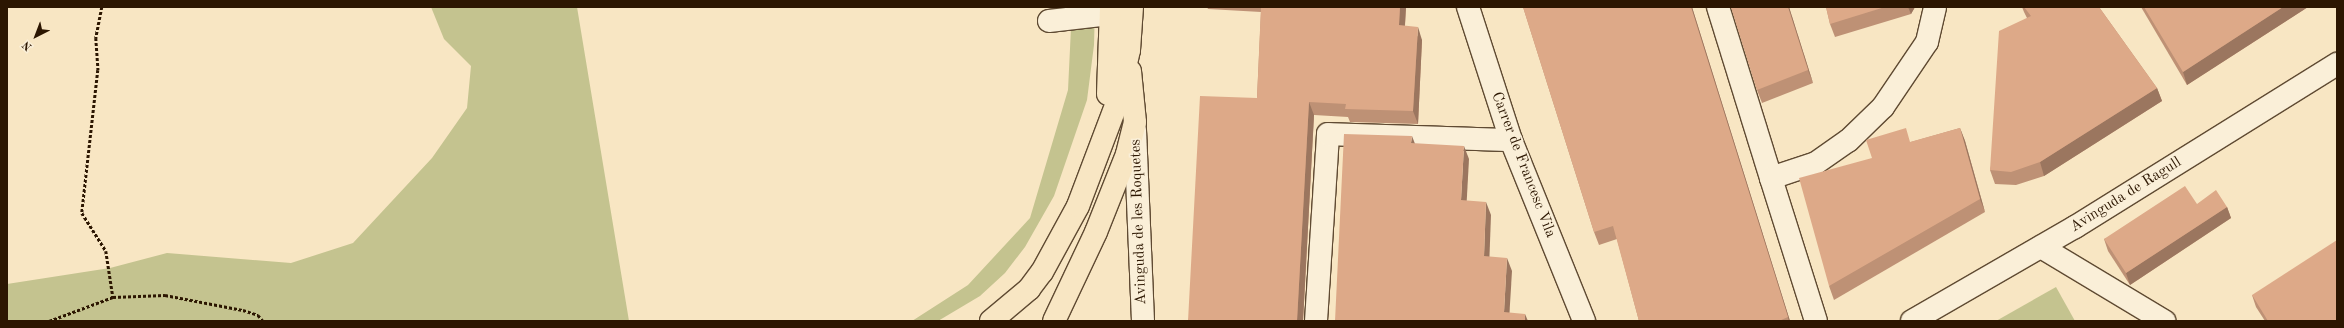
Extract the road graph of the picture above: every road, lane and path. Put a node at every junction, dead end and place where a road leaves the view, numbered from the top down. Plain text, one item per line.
1 (102, 7) edge
2 (1132, 7) edge
3 (1468, 7) edge
4 (1718, 7) edge
5 (1935, 7) edge
6 (1111, 11) edge
7 (1049, 22) dead end
8 (1129, 50) junction
9 (2337, 64) edge
10 (1135, 122) junction
11 (1511, 140) junction
12 (1101, 148) junction
13 (1771, 178) junction
14 (2041, 247) junction
15 (113, 297) junction
16 (49, 321) edge
17 (263, 321) edge
18 (991, 321) edge
19 (1054, 321) edge
20 (1143, 321) edge
21 (1316, 321) edge
22 (1584, 321) edge
23 (1816, 321) edge
24 (1912, 321) edge
25 (2164, 321) edge

1 - 15 path
2 - 8 main road, Avinguda de les Roquetes
3 - 11 street, Carrer de Francesc Vila
4 - 13 street
5 - 13 street
6 - 7 street
6 - 12 main road
8 - 10 main road, Avinguda de les Roquetes
8 - 12 main road, Avinguda de les Roquetes
9 - 14 street, Avinguda de Ragull
10 - 19 main road, Avinguda de les Roquetes
10 - 20 street, Avinguda de les Roquetes
11 - 21 street
11 - 22 street, Carrer de Francesc Vila
12 - 18 main road, Avinguda de les Roquetes
13 - 23 street
14 - 24 street, Avinguda de Ragull
14 - 25 street
15 - 16 path
15 - 17 path

